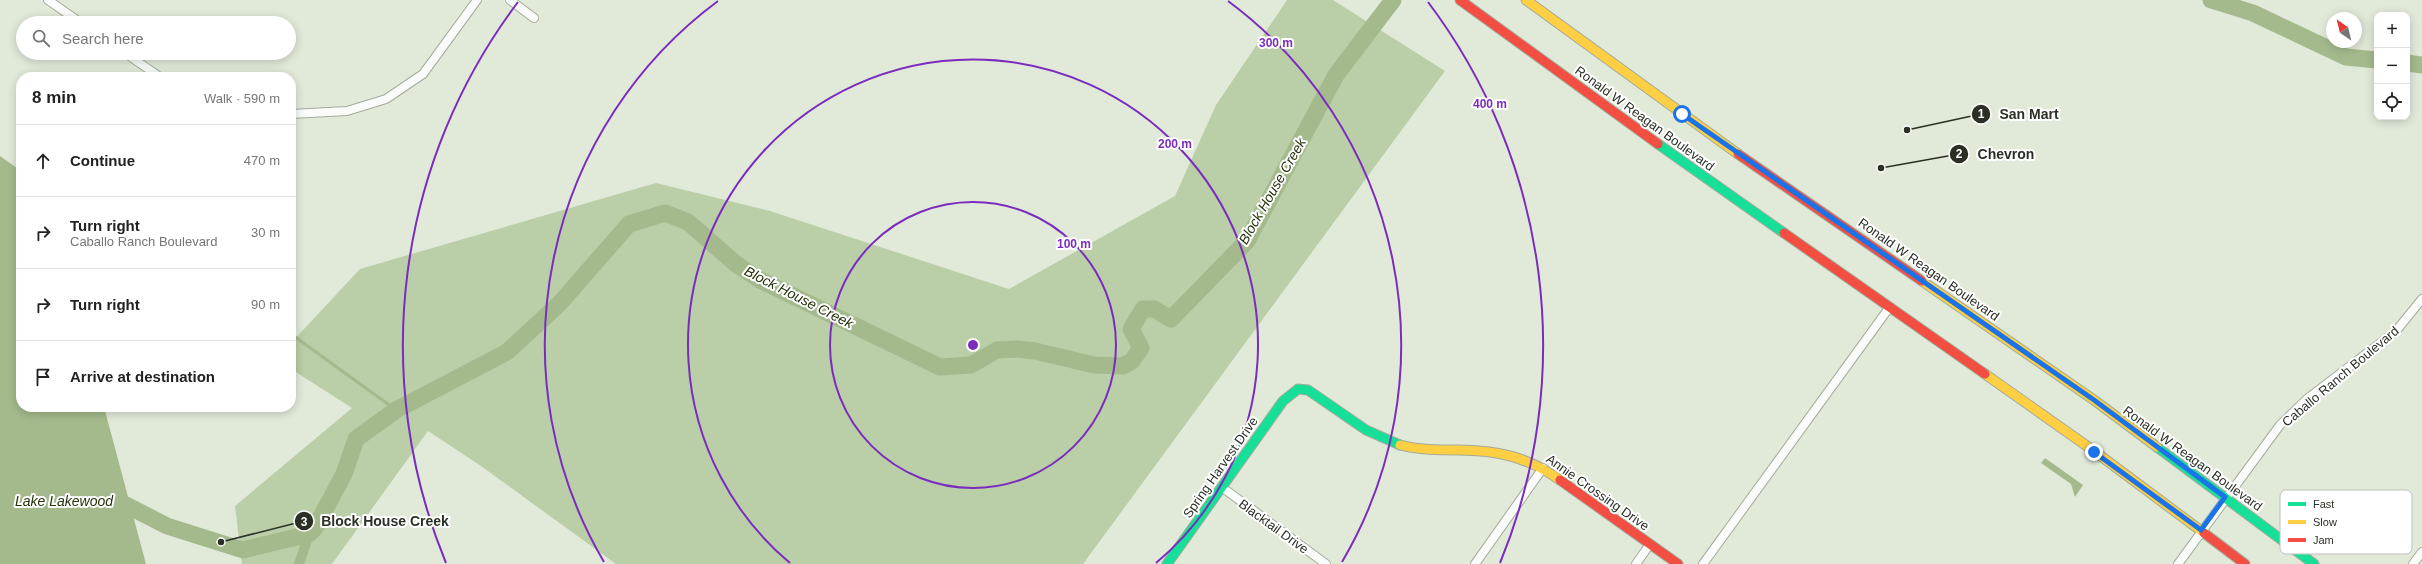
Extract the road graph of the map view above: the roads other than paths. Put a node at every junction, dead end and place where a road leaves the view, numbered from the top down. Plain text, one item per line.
1 (48, 0) edge
2 (477, 0) edge
3 (510, 0) edge
4 (1460, 0) edge
5 (1526, 0) edge
6 (71, 16) edge
7 (534, 18) dead end
8 (135, 60) edge
9 (153, 72) edge
10 (296, 114) edge
11 (2422, 298) edge
12 (1888, 308) junction
13 (1298, 389) joint
14 (1543, 468) junction
15 (1223, 488) junction
16 (2225, 497) junction
17 (2201, 530) junction
18 (2280, 538) edge
19 (1650, 544) junction
20 (2422, 552) edge
21 (2301, 554) edge
22 (1167, 564) edge
23 (1326, 564) edge
24 (1475, 564) edge
25 (1636, 564) edge
26 (1678, 564) edge
27 (1703, 564) edge
28 (2178, 564) edge
29 (2245, 564) edge
30 (2314, 564) edge
31 (2413, 564) edge

1 - 6 street
2 - 10 street
3 - 7 street
4 - 12 main road, Ronald W Reagan Boulevard
5 - 16 main road, Ronald W Reagan Boulevard
8 - 9 street
11 - 16 street, Caballo Ranch Boulevard
12 - 17 main road, Ronald W Reagan Boulevard
12 - 27 street
13 - 14 main road, Annie Crossing Drive
13 - 15 main road, Spring Harvest Drive
14 - 19 main road, Annie Crossing Drive
14 - 24 street
15 - 22 main road, Spring Harvest Drive
15 - 23 street, Blacktail Drive
16 - 17 street, Caballo Ranch Boulevard
16 - 18 main road, Ronald W Reagan Boulevard
17 - 28 street, Caballo Ranch Boulevard
17 - 29 main road, Ronald W Reagan Boulevard
19 - 25 street
19 - 26 main road, Annie Crossing Drive
20 - 31 street
21 - 30 main road, Ronald W Reagan Boulevard

